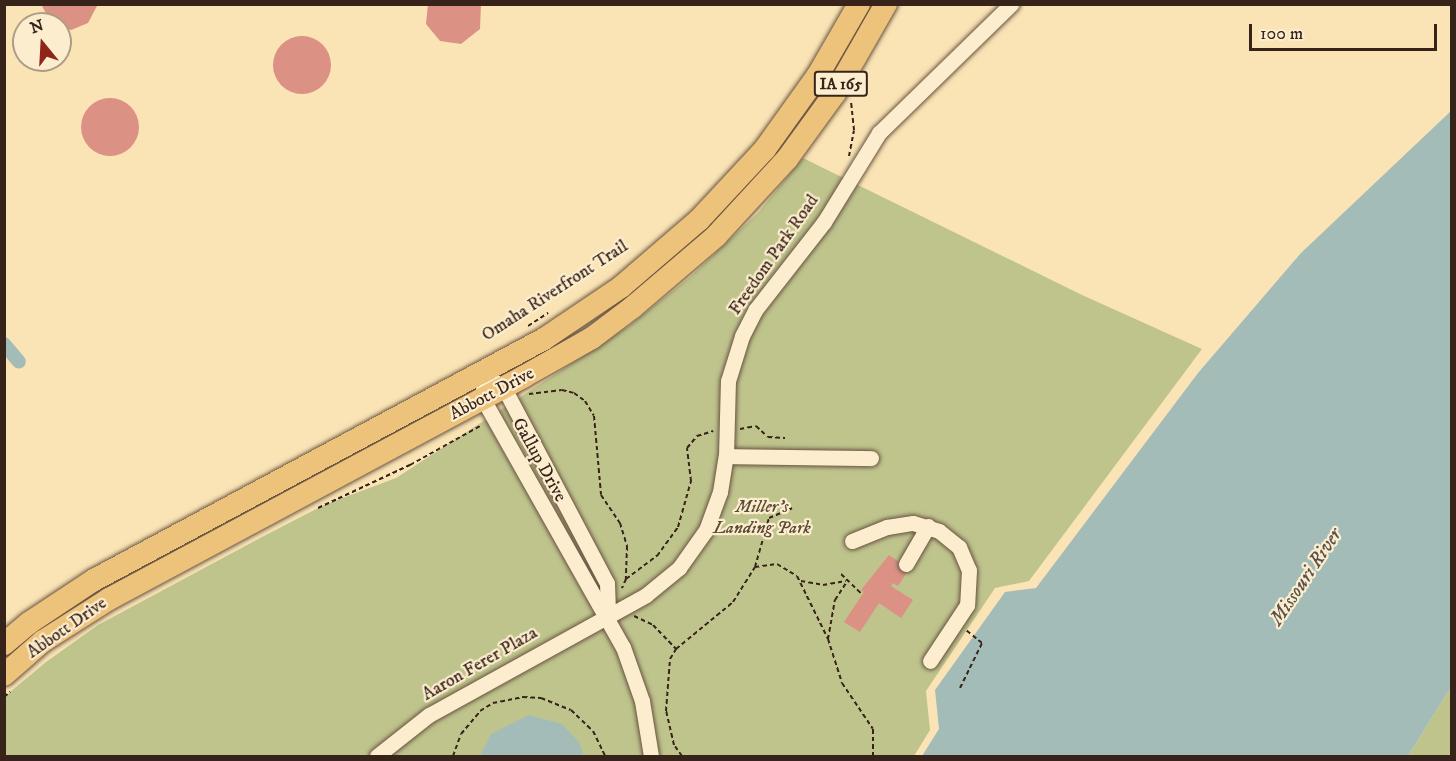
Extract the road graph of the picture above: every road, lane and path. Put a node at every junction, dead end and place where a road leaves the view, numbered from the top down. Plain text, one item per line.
1 (860, 4) edge
2 (886, 4) edge
3 (1011, 4) edge
4 (854, 94) dead end
5 (858, 163) junction
6 (555, 309) dead end
7 (526, 327) dead end
8 (482, 373) junction
9 (504, 388) junction
10 (529, 394) dead end
11 (475, 403) junction
12 (477, 428) dead end
13 (725, 431) junction
14 (785, 438) dead end
15 (457, 440) dead end
16 (726, 456) junction
17 (871, 458) dead end
18 (792, 508) dead end
19 (309, 512) dead end
20 (928, 526) junction
21 (852, 541) dead end
22 (906, 564) dead end
23 (755, 567) junction
24 (841, 574) dead end
25 (626, 579) junction
26 (848, 580) junction
27 (800, 581) junction
28 (862, 594) dead end
29 (608, 615) junction
30 (957, 623) junction
31 (828, 639) junction
32 (4, 644) edge
33 (676, 649) junction
34 (930, 661) dead end
35 (9, 682) edge
36 (960, 688) dead end
37 (4, 697) edge
38 (377, 756) edge
39 (453, 756) edge
40 (605, 756) edge
41 (651, 756) edge
42 (682, 756) edge
43 (873, 756) edge

1 - 8 highway, Abbott Drive / IA 165
2 - 9 highway, Abbott Drive / IA 165
3 - 5 street, Freedom Park Road
4 - 5 path
5 - 13 street, Freedom Park Road
6 - 7 path, Omaha Riverfront Trail
8 - 9 street, Gallup Drive
8 - 11 street, Gallup Drive
8 - 32 highway, Abbott Drive
9 - 11 highway, Abbott Drive
9 - 29 street, Gallup Drive
10 - 25 path
11 - 12 path
11 - 29 street, Gallup Drive
11 - 35 highway, Abbott Drive
13 - 14 path
13 - 16 street, Freedom Park Road
13 - 25 path
15 - 19 path
16 - 17 street
16 - 29 street, Freedom Park Road
18 - 23 path
20 - 21 street
20 - 22 street
20 - 30 street
23 - 27 path
23 - 33 path
24 - 26 path
25 - 29 path
26 - 27 path
26 - 28 path
26 - 31 path
27 - 31 path
29 - 33 path
29 - 38 street, Aaron Ferer Plaza
29 - 41 street, Gallup Drive
30 - 34 street
30 - 36 path
31 - 43 path
33 - 42 path
35 - 37 path
39 - 40 path

